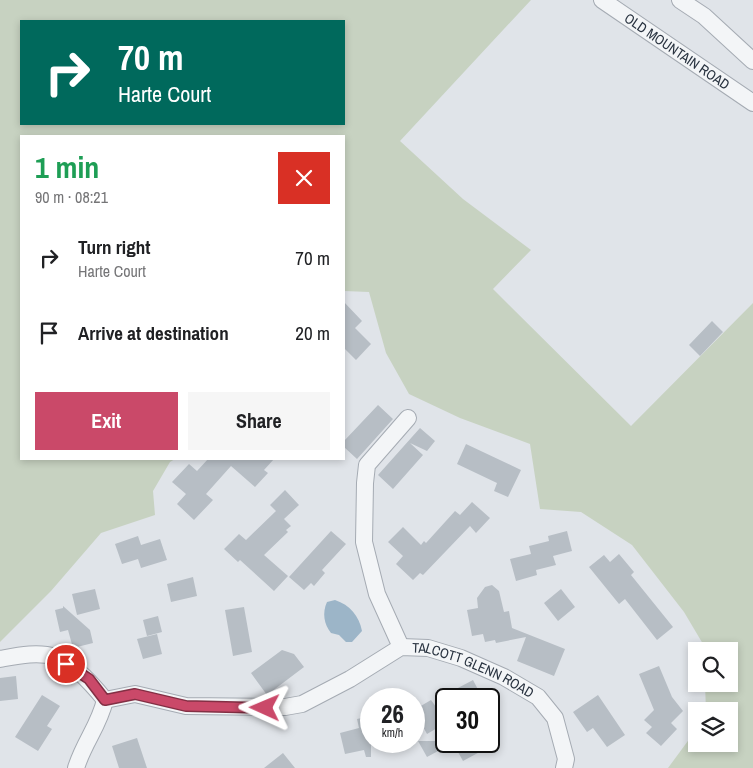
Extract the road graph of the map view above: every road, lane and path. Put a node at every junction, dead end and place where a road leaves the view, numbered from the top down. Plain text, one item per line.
1 (602, 0) edge
2 (680, 0) edge
3 (753, 61) edge
4 (753, 103) edge
5 (408, 418) dead end
6 (401, 647) junction
7 (0, 659) edge
8 (105, 700) junction
9 (76, 768) edge
10 (564, 768) edge

1 - 4 street, OLD MOUNTAIN ROAD
2 - 3 street
5 - 6 street
6 - 8 street, TALCOTT GLENN ROAD
6 - 10 street, TALCOTT GLENN ROAD
7 - 8 street
8 - 9 street

